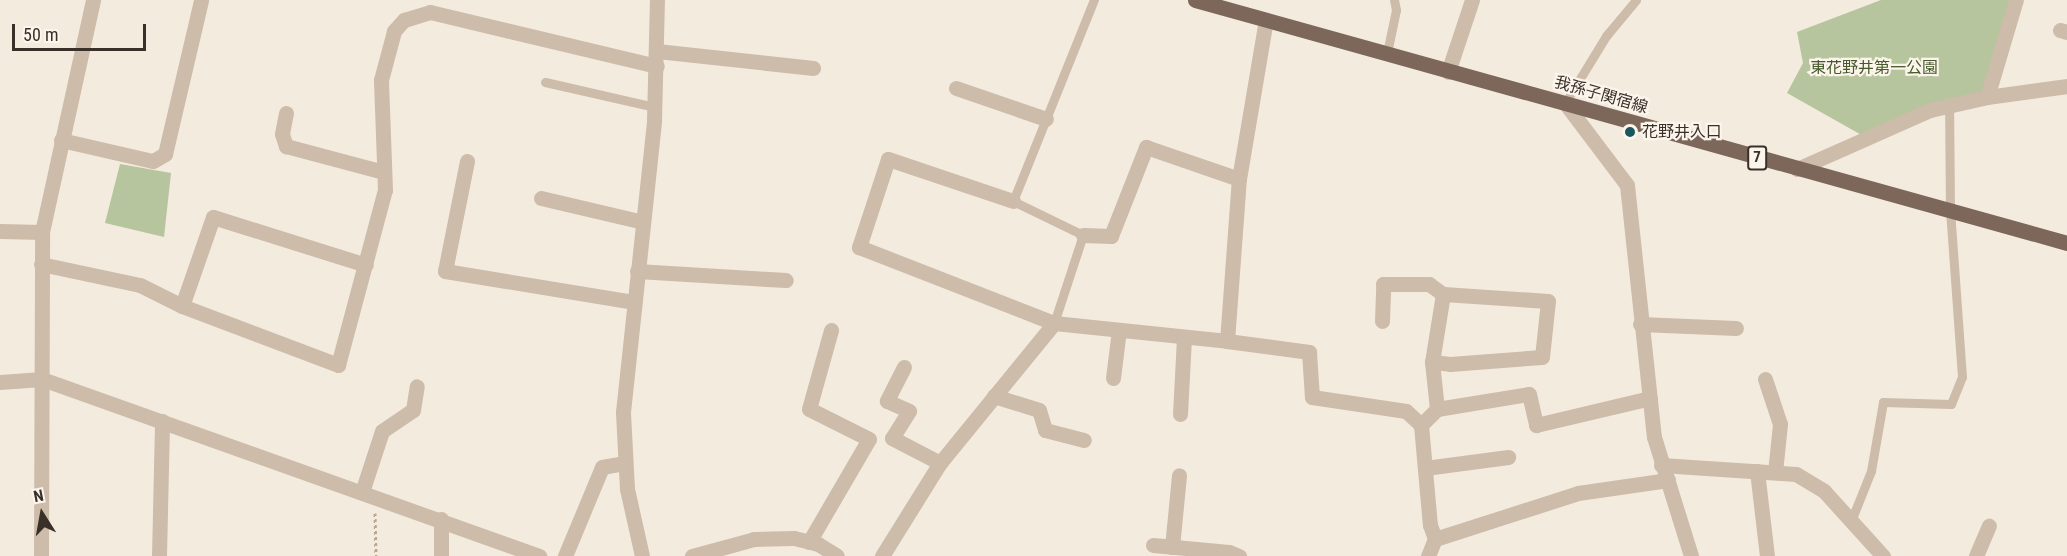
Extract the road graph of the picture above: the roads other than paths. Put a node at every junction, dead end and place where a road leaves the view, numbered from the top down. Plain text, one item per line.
1 (93, 0) edge
2 (201, 0) edge
3 (657, 0) edge
4 (1094, 0) edge
5 (1195, 0) edge
6 (1394, 0) edge
7 (1473, 0) edge
8 (1636, 0) edge
9 (2016, 0) edge
10 (414, 7) edge
11 (1266, 20) junction
12 (1387, 53) junction
13 (657, 58) junction
14 (813, 68) dead end
15 (1448, 72) junction
16 (545, 82) dead end
17 (2067, 86) edge
18 (956, 87) dead end
19 (1987, 97) junction
20 (1565, 103) junction
21 (1949, 105) junction
22 (655, 107) junction
23 (286, 113) dead end
24 (1046, 119) junction
25 (61, 140) junction
26 (467, 161) dead end
27 (1797, 169) junction
28 (384, 172) junction
29 (1239, 179) junction
30 (541, 198) dead end
31 (1013, 201) junction
32 (1950, 211) junction
33 (643, 222) junction
34 (0, 231) edge
35 (42, 232) junction
36 (1083, 235) junction
37 (2067, 243) edge
38 (41, 264) junction
39 (366, 264) junction
40 (638, 272) junction
41 (786, 280) dead end
42 (1443, 294) junction
43 (634, 302) junction
44 (182, 306) junction
45 (1382, 321) dead end
46 (1054, 323) junction
47 (1640, 324) junction
48 (1736, 328) dead end
49 (831, 330) dead end
50 (1119, 330) junction
51 (1184, 337) junction
52 (1227, 341) junction
53 (1432, 362) junction
54 (904, 367) dead end
55 (1113, 378) dead end
56 (42, 379) junction
57 (1765, 380) dead end
58 (0, 382) edge
59 (417, 386) dead end
60 (994, 396) junction
61 (1650, 398) junction
62 (1437, 409) junction
63 (1180, 414) dead end
64 (162, 421) junction
65 (1421, 425) junction
66 (1084, 440) dead end
67 (1508, 457) dead end
68 (624, 463) junction
69 (940, 463) junction
70 (1661, 465) junction
71 (1425, 468) junction
72 (1757, 471) junction
73 (1775, 472) junction
74 (1179, 475) dead end
75 (1668, 480) junction
76 (368, 494) junction
77 (441, 519) junction
78 (1851, 521) junction
79 (1989, 526) dead end
80 (1435, 539) junction
81 (809, 542) junction
82 (1153, 545) dead end
83 (1173, 547) junction
84 (41, 556) edge
85 (159, 556) edge
86 (441, 556) edge
87 (539, 556) edge
88 (565, 556) edge
89 (642, 556) edge
90 (692, 556) edge
91 (837, 556) edge
92 (882, 556) edge
93 (1239, 556) edge
94 (1428, 556) edge
95 (1691, 556) edge
96 (1767, 556) edge
97 (1883, 556) edge
98 (1976, 556) edge

1 - 25 street
2 - 25 street
3 - 13 street
4 - 24 lane
5 - 11 main road, 我孫子関宿線 / 7
6 - 12 lane
7 - 15 street
8 - 20 lane
9 - 19 street
10 - 13 street
10 - 28 street
11 - 12 main road, 我孫子関宿線 / 7
11 - 29 street
12 - 15 main road, 我孫子関宿線 / 7
13 - 14 street
13 - 22 street
15 - 20 main road, 我孫子関宿線 / 7
16 - 22 lane
17 - 19 street
18 - 24 street
19 - 21 street
20 - 27 main road, 我孫子関宿線 / 7
20 - 47 street
21 - 27 street
21 - 32 lane
22 - 33 street
23 - 28 street
24 - 31 lane
25 - 35 street
26 - 43 street
27 - 32 main road, 我孫子関宿線 / 7
28 - 39 street
29 - 36 street
29 - 52 street
30 - 33 street
31 - 36 lane
31 - 46 street
32 - 37 main road, 我孫子関宿線 / 7
32 - 78 lane
33 - 40 street
34 - 35 street
35 - 38 street
36 - 46 lane
38 - 44 street
38 - 56 street
39 - 44 street
39 - 44 street
40 - 41 street
40 - 43 street
42 - 45 street
42 - 53 street
42 - 53 street
43 - 68 street
46 - 50 street
46 - 60 street
47 - 48 street
47 - 61 street
49 - 81 street
50 - 51 street
50 - 55 street
51 - 52 street
51 - 63 street
52 - 65 street
53 - 62 street
54 - 69 street
56 - 58 street
56 - 64 street
56 - 84 street
57 - 73 street
59 - 76 street
60 - 66 street
60 - 69 street
61 - 62 street
61 - 70 street
62 - 65 street
64 - 76 street
64 - 85 street
65 - 71 street
67 - 71 street
68 - 88 street
68 - 89 street
69 - 92 street
70 - 72 street
70 - 75 street
71 - 80 street
72 - 73 street
72 - 96 street
73 - 78 street
74 - 83 street
75 - 80 street
75 - 95 street
76 - 77 street
77 - 86 street
77 - 87 street
78 - 97 street
79 - 98 street
80 - 94 street
81 - 90 street
81 - 91 street
82 - 83 street
83 - 93 street

